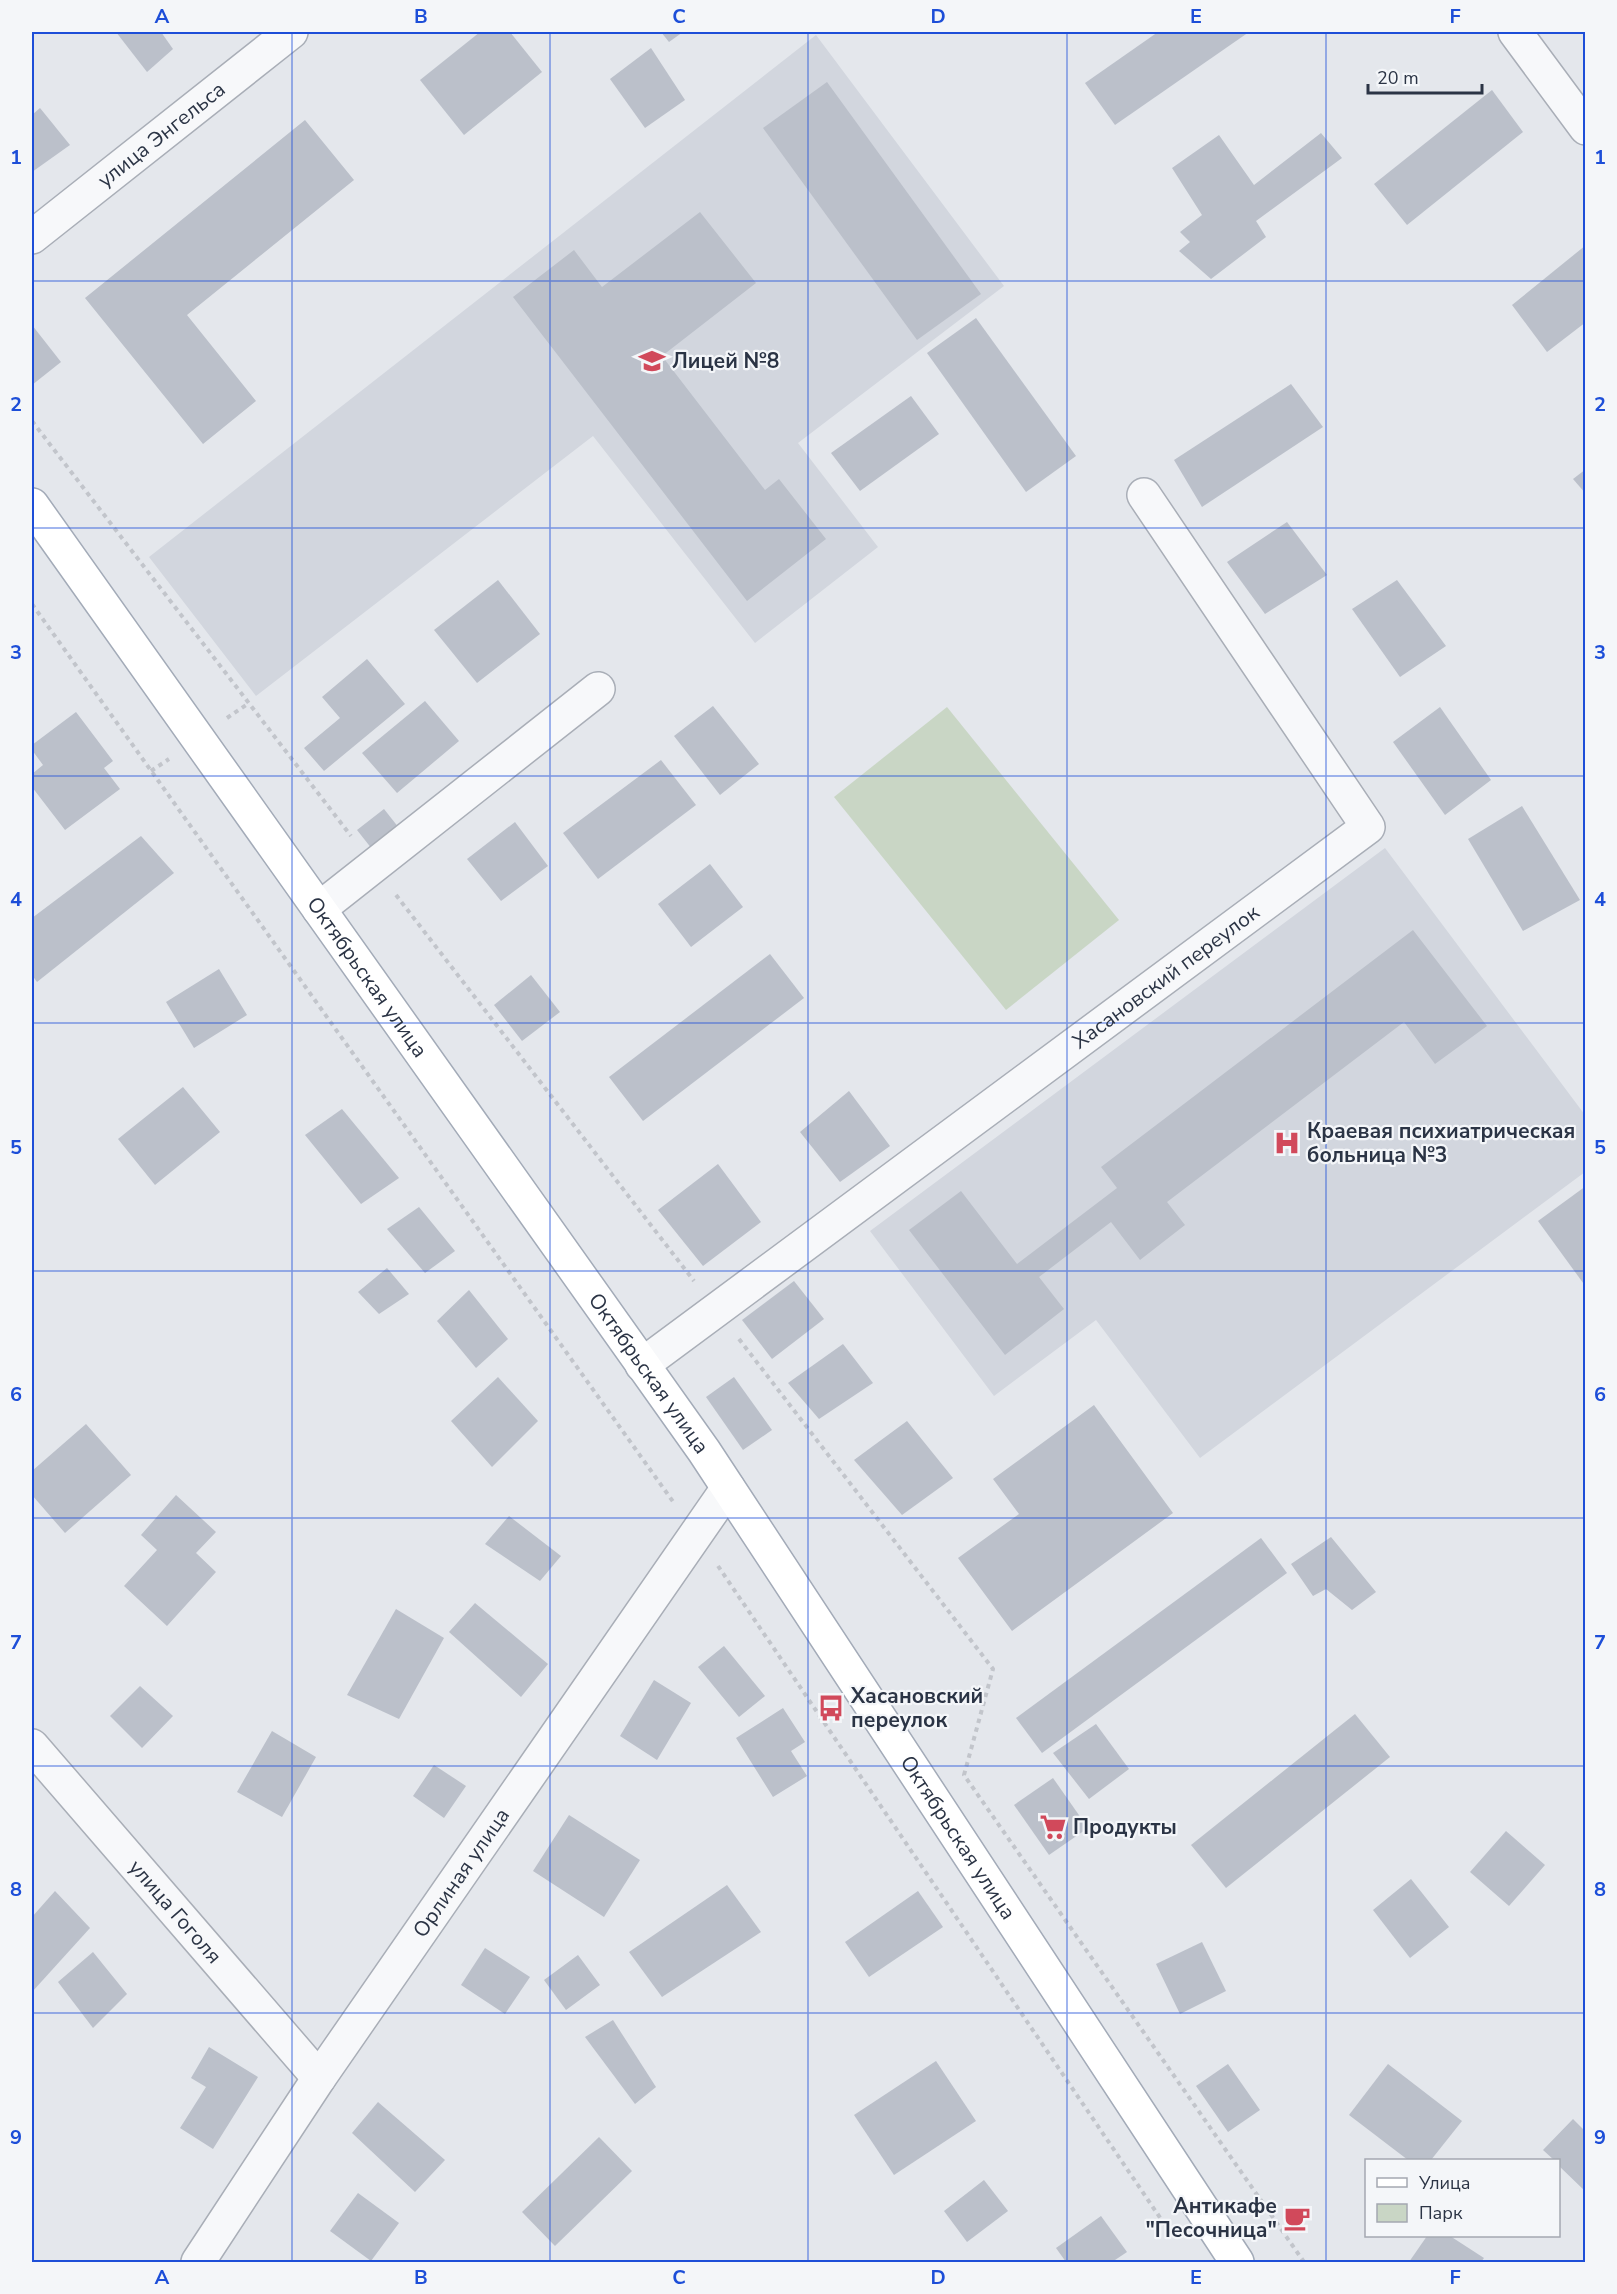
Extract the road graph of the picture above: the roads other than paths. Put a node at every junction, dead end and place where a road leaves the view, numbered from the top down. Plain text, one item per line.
1 (291, 32) edge
2 (1515, 32) edge
3 (1586, 128) edge
4 (32, 237) edge
5 (1144, 495) dead end
6 (32, 505) edge
7 (598, 689) dead end
8 (319, 909) junction
9 (642, 1365) junction
10 (728, 1488) junction
11 (32, 1746) edge
12 (319, 2078) junction
13 (198, 2262) edge
14 (1237, 2262) edge

1 - 4 street, улица Энгельса
2 - 3 street
5 - 9 street, Хасановский переулок
6 - 8 main road, Октябрьская улица
7 - 8 street
8 - 9 main road, Октябрьская улица
9 - 10 main road, Октябрьская улица
10 - 12 street, Орлиная улица
10 - 14 main road, Октябрьская улица
11 - 12 street, улица Гоголя
12 - 13 street, Орлиная улица

